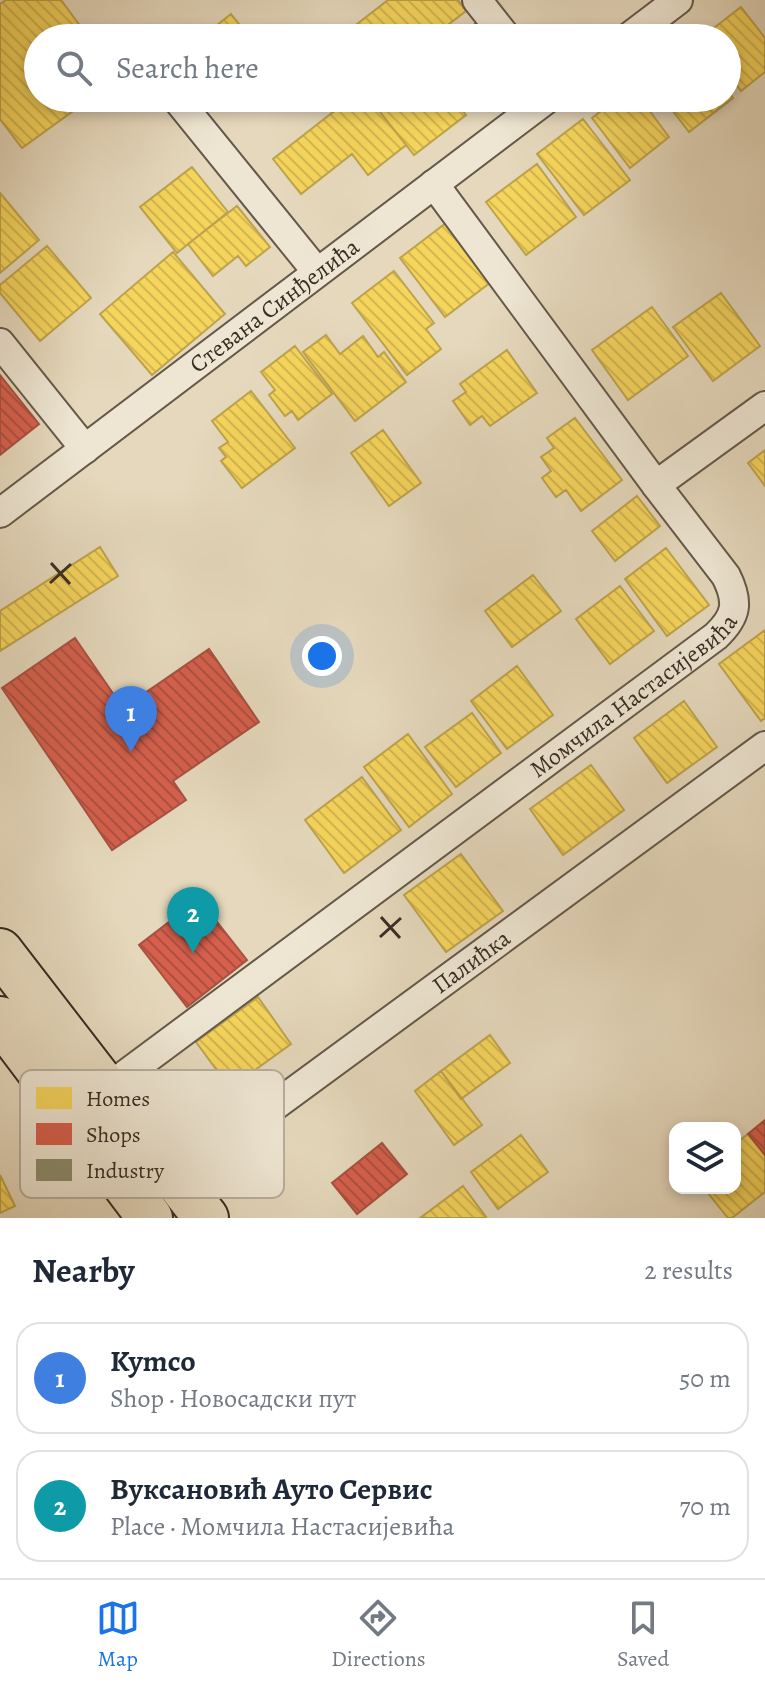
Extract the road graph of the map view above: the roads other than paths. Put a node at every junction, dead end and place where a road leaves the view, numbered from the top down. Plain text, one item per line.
1 (477, 0) edge
2 (678, 0) edge
3 (496, 24) edge
4 (646, 24) edge
5 (187, 112) edge
6 (529, 112) edge
7 (434, 184) junction
8 (317, 272) junction
9 (0, 343) edge
10 (765, 406) edge
11 (85, 449) junction
12 (656, 485) junction
13 (0, 513) edge
14 (765, 746) edge
15 (0, 951) edge
16 (1, 1021) edge
17 (38, 1070) edge
18 (91, 1070) edge
19 (132, 1070) edge
20 (284, 1099) edge
21 (135, 1198) edge
22 (191, 1198) edge
23 (150, 1218) edge
24 (206, 1218) edge

1 - 3 street
2 - 4 street
5 - 8 street
6 - 7 street, Стевана Синђелића
7 - 8 street, Стевана Синђелића
7 - 12 street, Момчила Настасијевића
8 - 11 street, Стевана Синђелића
9 - 11 street
10 - 12 street
11 - 13 street, Стевана Синђелића
12 - 19 street, Момчила Настасијевића
14 - 20 street, Палићка
15 - 18 main road
16 - 17 main road
21 - 23 main road
22 - 24 main road

